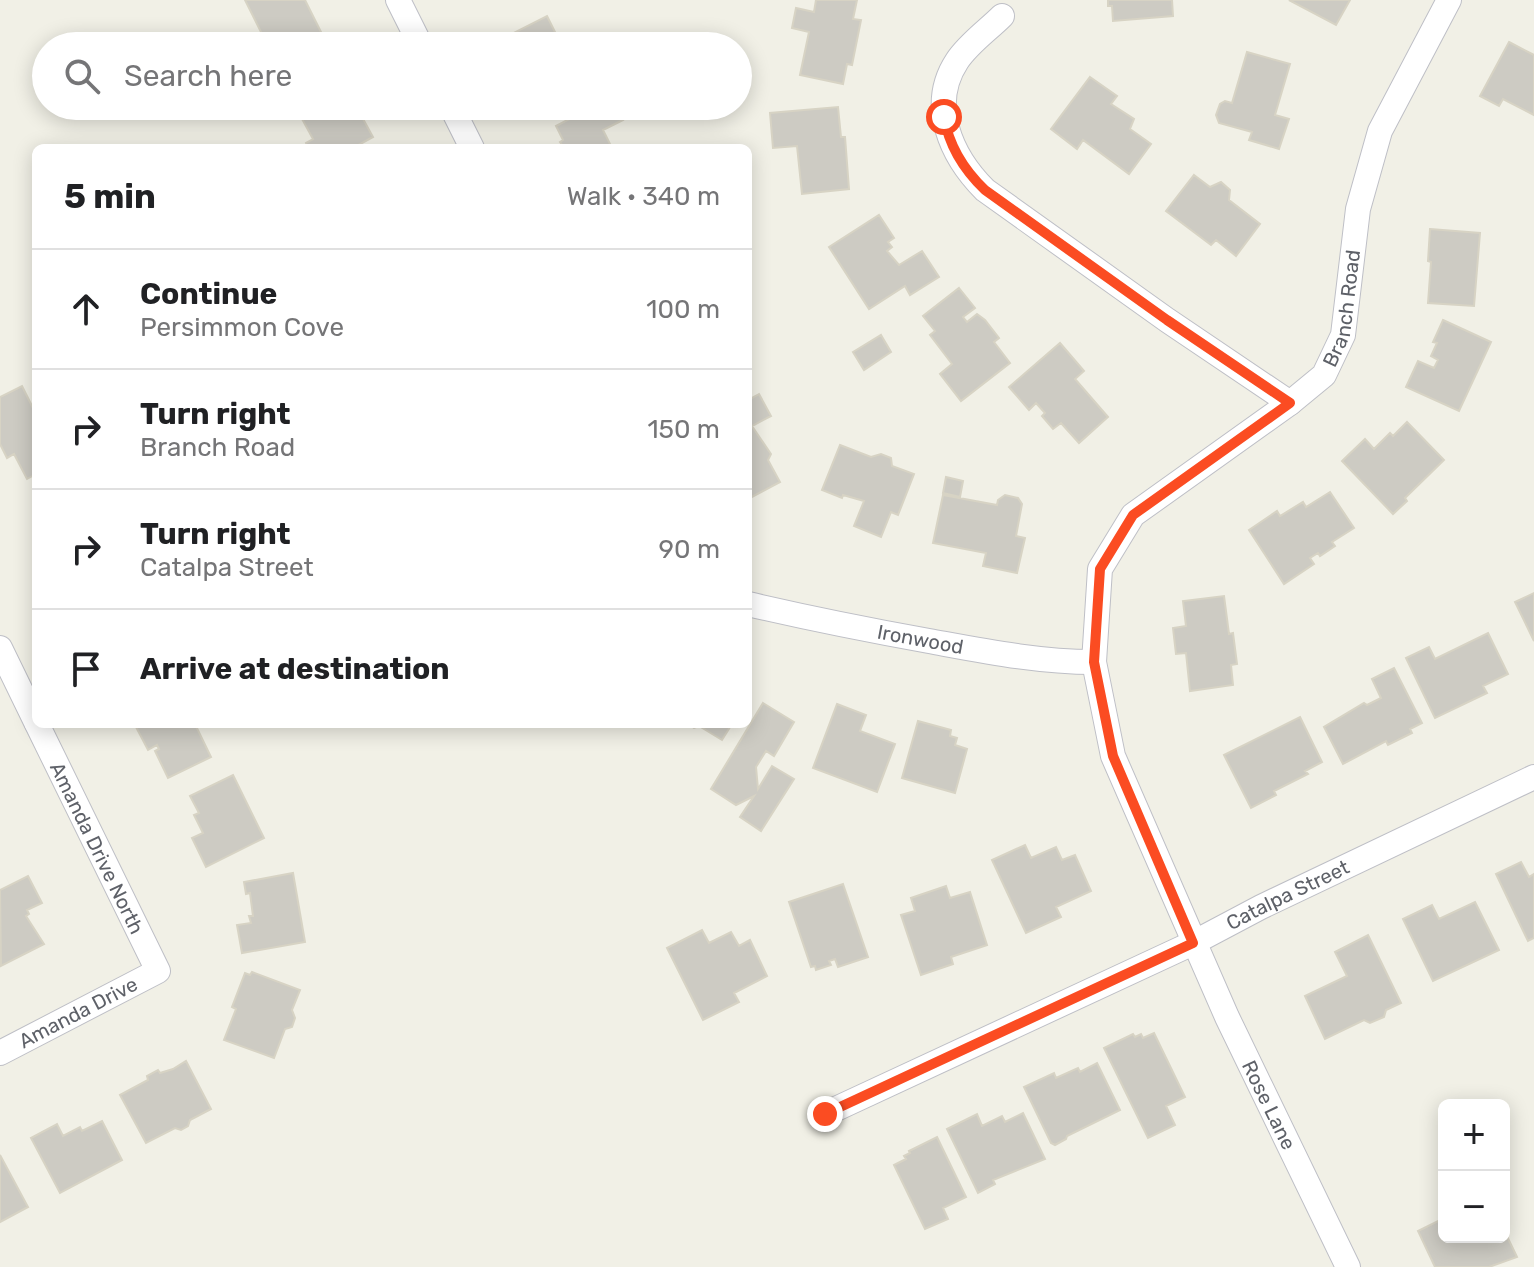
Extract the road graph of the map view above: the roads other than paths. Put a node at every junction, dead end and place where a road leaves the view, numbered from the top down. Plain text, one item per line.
1 (398, 0) edge
2 (1449, 0) edge
3 (1002, 16) dead end
4 (414, 32) edge
5 (458, 120) edge
6 (470, 144) edge
7 (1290, 403) junction
8 (752, 605) edge
9 (0, 648) edge
10 (1094, 662) junction
11 (32, 715) edge
12 (38, 728) edge
13 (1534, 777) edge
14 (1193, 943) junction
15 (158, 971) joint
16 (0, 1053) edge
17 (825, 1114) dead end
18 (1348, 1267) edge

1 - 4 street
2 - 7 street, Branch Road
3 - 7 street
5 - 6 street
7 - 10 street, Branch Road
8 - 10 street, Ironwood
9 - 11 street, Amanda Drive North
10 - 14 street, Branch Road
12 - 15 street, Amanda Drive North
13 - 14 street, Catalpa Street
14 - 17 street, Catalpa Street
14 - 18 street, Rose Lane
15 - 16 street, Amanda Drive

